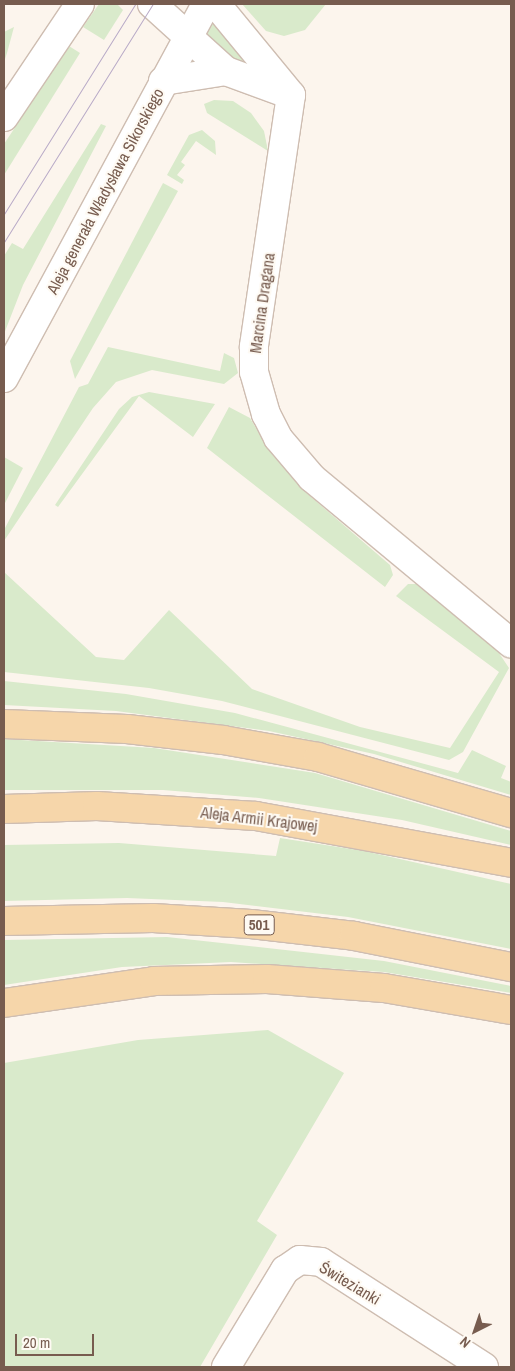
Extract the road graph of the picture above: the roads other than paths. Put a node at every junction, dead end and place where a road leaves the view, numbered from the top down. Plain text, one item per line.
1 (80, 4) edge
2 (152, 4) edge
3 (206, 4) edge
4 (216, 4) edge
5 (188, 37) junction
6 (226, 71) junction
7 (164, 82) junction
8 (291, 95) junction
9 (4, 117) edge
10 (4, 378) edge
11 (511, 643) edge
12 (4, 724) edge
13 (4, 809) edge
14 (511, 813) edge
15 (511, 864) edge
16 (4, 921) edge
17 (511, 967) edge
18 (4, 1002) edge
19 (511, 1010) edge
20 (226, 1367) edge
21 (484, 1367) edge

1 - 9 street
2 - 5 street
3 - 5 street, Aleja generała Władysława Sikorskiego
4 - 8 street
5 - 6 street
5 - 7 street, Aleja generała Władysława Sikorskiego
6 - 7 street
6 - 8 street
7 - 10 street, Aleja generała Władysława Sikorskiego
8 - 11 street, Marcina Dragana
12 - 14 main road
13 - 15 main road, Aleja Armii Krajowej
16 - 17 main road, 501
18 - 19 main road
20 - 21 street, Świtezianki

